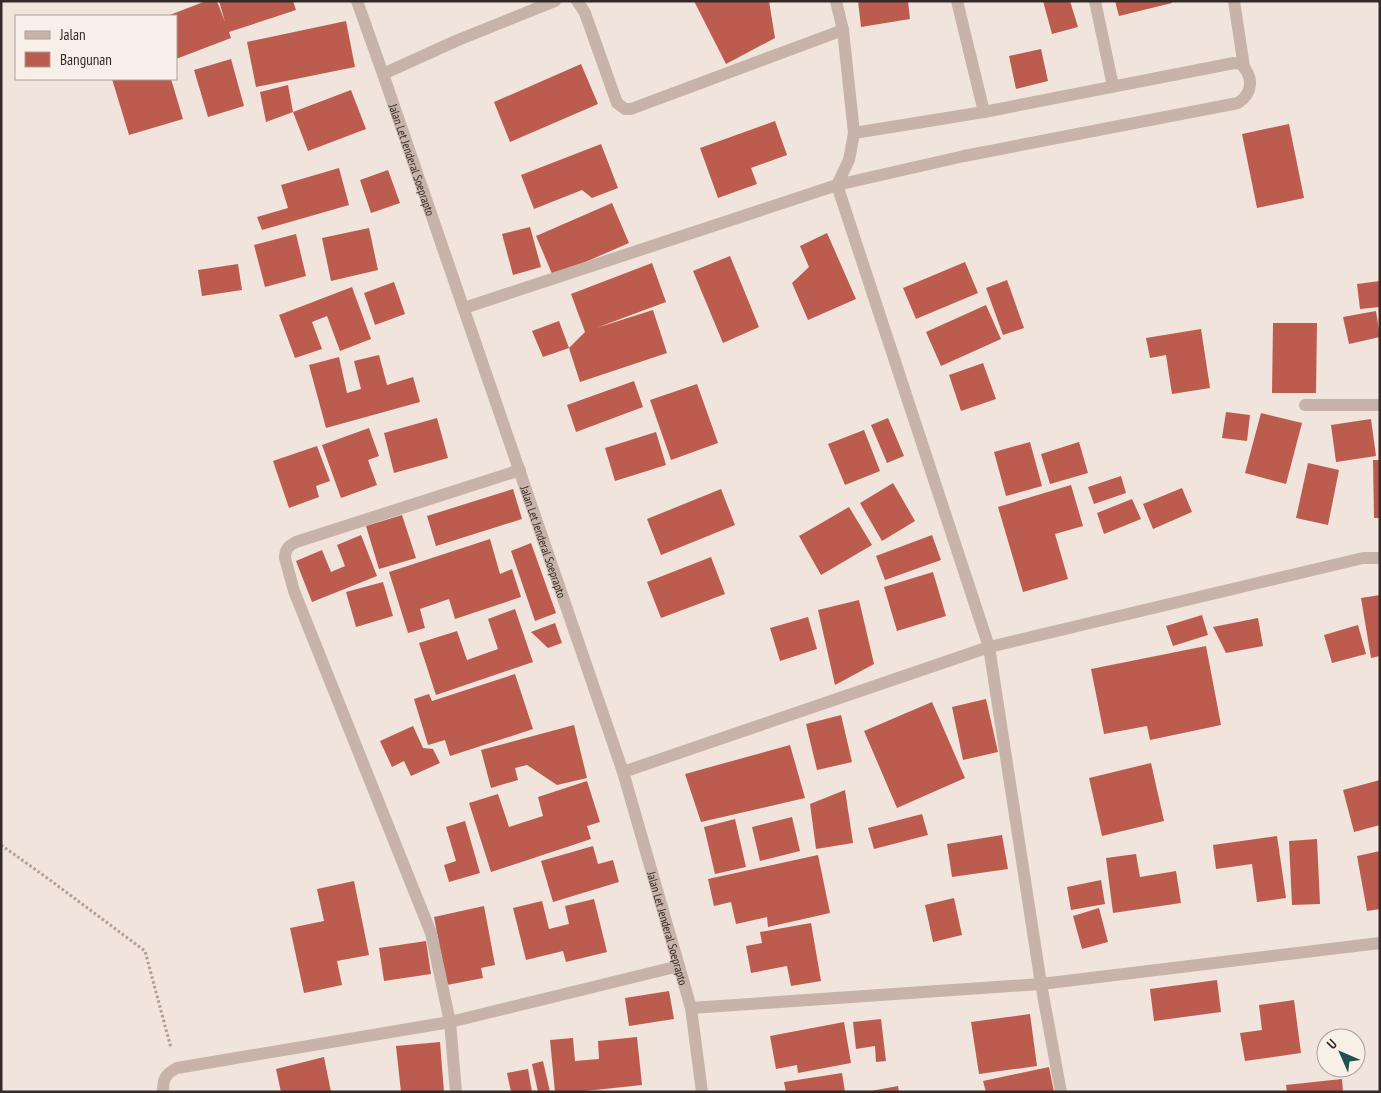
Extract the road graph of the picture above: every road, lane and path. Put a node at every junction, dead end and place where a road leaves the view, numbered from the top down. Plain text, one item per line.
1 (357, 1) edge
2 (555, 1) edge
3 (577, 1) edge
4 (836, 1) edge
5 (957, 1) edge
6 (1095, 1) edge
7 (1234, 1) edge
8 (843, 30) junction
9 (1244, 67) junction
10 (383, 74) junction
11 (1113, 86) junction
12 (984, 112) junction
13 (854, 133) junction
14 (837, 185) junction
15 (464, 308) junction
16 (1304, 405) dead end
17 (1380, 405) edge
18 (520, 470) junction
19 (1380, 558) edge
20 (989, 648) junction
21 (624, 772) junction
22 (1, 846) edge
23 (1380, 943) edge
24 (679, 966) junction
25 (1041, 984) junction
26 (691, 1008) junction
27 (450, 1022) junction
28 (177, 1068) junction
29 (164, 1092) edge
30 (456, 1092) edge
31 (702, 1092) edge
32 (1061, 1092) edge

1 - 10 street, Jalan Let Jenderal Soeprapto
2 - 10 street
3 - 8 street
4 - 8 street
5 - 12 street
6 - 11 street
7 - 9 street
8 - 13 street
9 - 11 street
9 - 14 street
10 - 15 street, Jalan Let Jenderal Soeprapto
11 - 12 street
12 - 13 street
13 - 14 street
14 - 15 street
14 - 20 street
15 - 18 street, Jalan Let Jenderal Soeprapto
16 - 17 street
18 - 21 street, Jalan Let Jenderal Soeprapto
18 - 27 street
19 - 20 street
20 - 21 street
20 - 25 street
21 - 24 street, Jalan Let Jenderal Soeprapto
22 - 28 path
23 - 25 street
24 - 26 street, Jalan Let Jenderal Soeprapto
24 - 27 street
25 - 26 street
25 - 32 street
26 - 31 street, Jalan Let Jenderal Soeprapto
27 - 28 street
27 - 30 street
28 - 29 street

